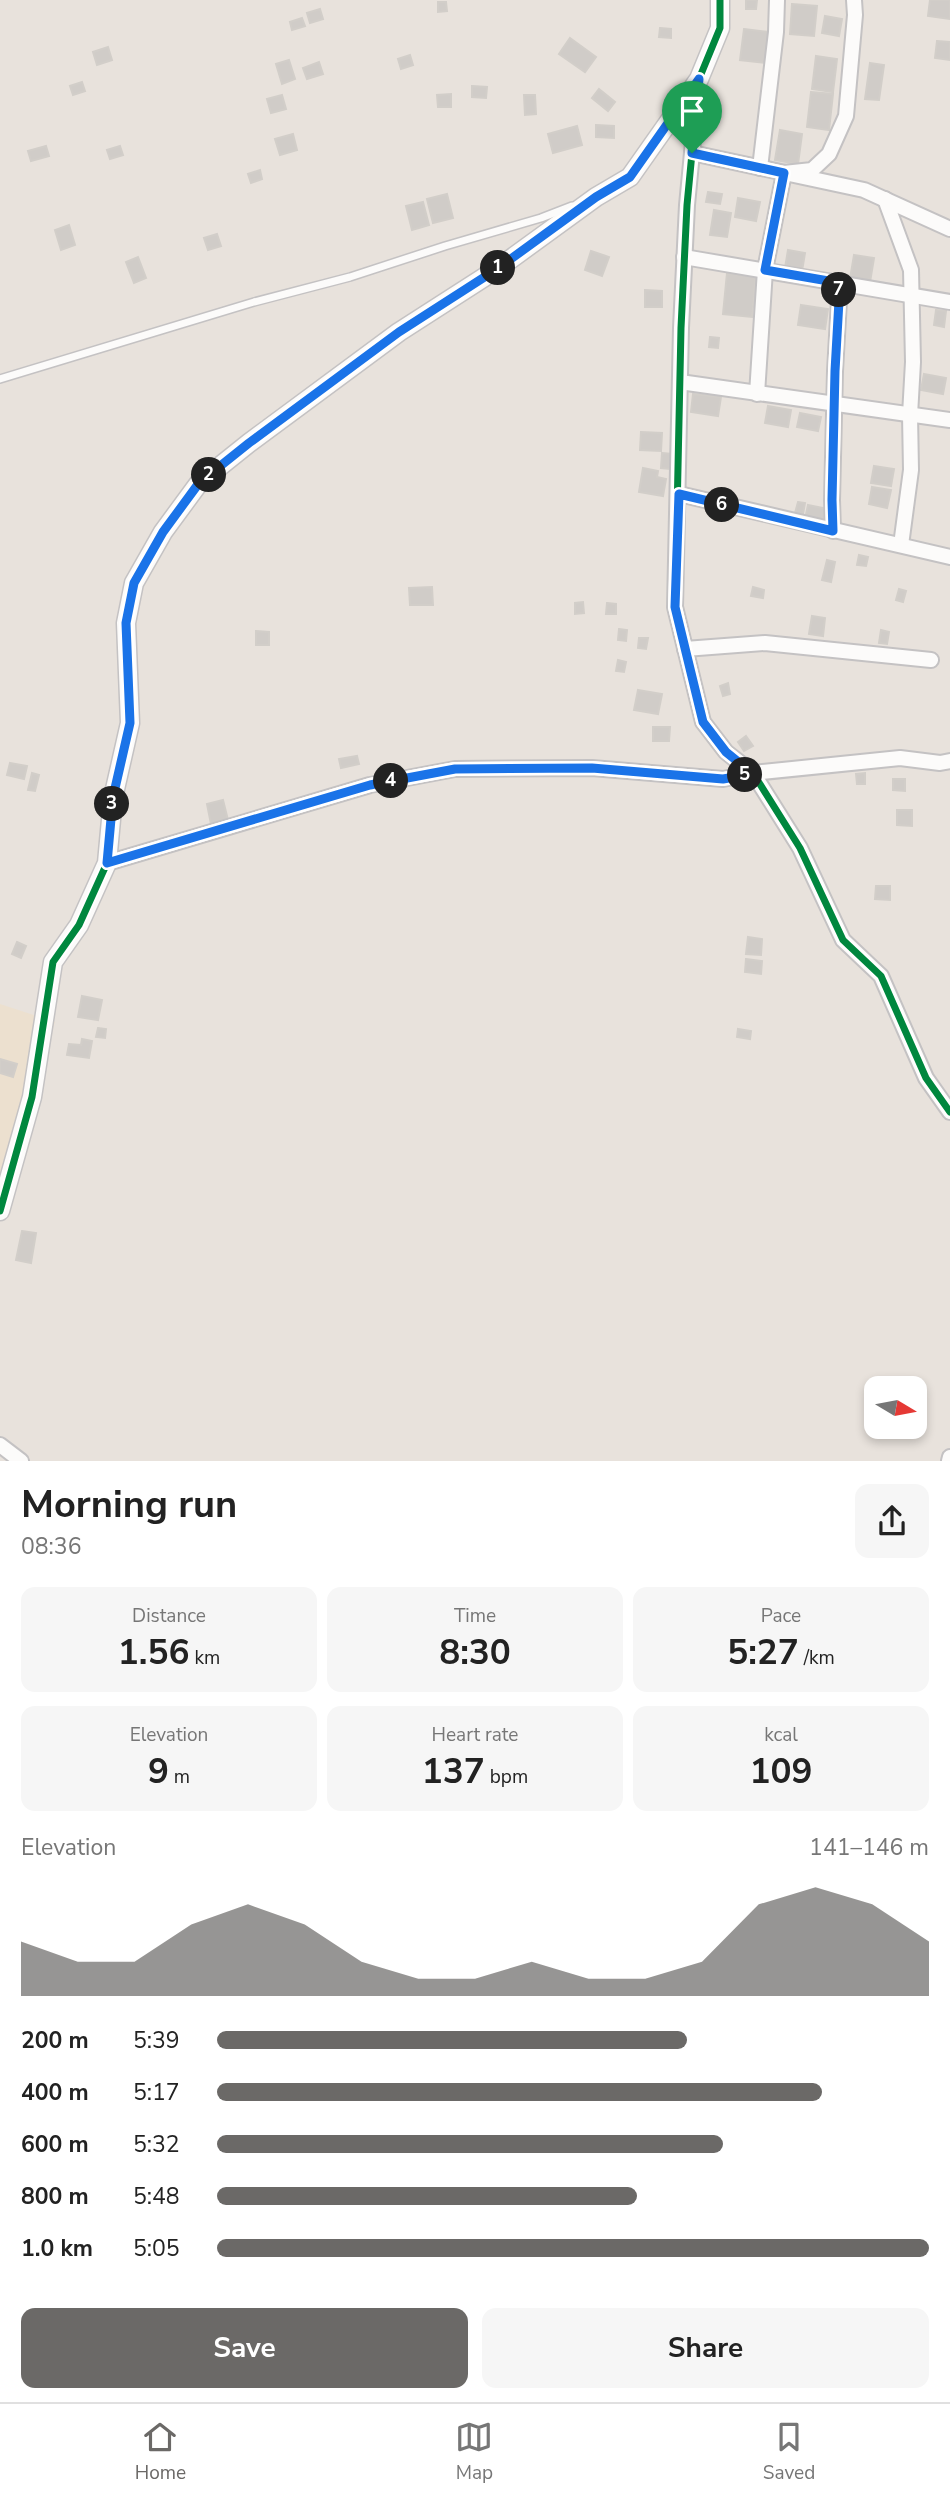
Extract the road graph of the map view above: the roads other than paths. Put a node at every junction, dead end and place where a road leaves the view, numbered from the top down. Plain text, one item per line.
1 (720, 0) edge
2 (777, 0) edge
3 (854, 0) edge
4 (699, 79) junction
5 (692, 153) junction
6 (760, 168) junction
7 (784, 173) junction
8 (596, 197) junction
9 (885, 199) junction
10 (950, 229) edge
11 (684, 257) junction
12 (765, 270) junction
13 (840, 283) junction
14 (911, 296) junction
15 (950, 302) edge
16 (0, 379) edge
17 (680, 382) junction
18 (757, 394) junction
19 (835, 405) junction
20 (910, 415) junction
21 (950, 420) edge
22 (679, 494) junction
23 (833, 531) junction
24 (901, 545) junction
25 (950, 557) edge
26 (685, 649) junction
27 (931, 660) dead end
28 (950, 761) edge
29 (753, 774) junction
30 (107, 863) junction
31 (950, 1112) edge
32 (0, 1211) edge
33 (0, 1445) edge
34 (21, 1461) edge

1 - 4 street
2 - 6 street
3 - 7 street
4 - 5 street
4 - 8 street
5 - 6 street
5 - 11 street
6 - 7 street
7 - 9 street
7 - 12 street
8 - 16 lane
8 - 30 street
9 - 10 street
9 - 14 street
11 - 12 street
11 - 17 street
12 - 13 street
12 - 18 street
13 - 14 street
13 - 19 street
14 - 15 street
14 - 20 street
17 - 18 street
17 - 22 street
18 - 19 street
19 - 20 street
19 - 23 street
20 - 21 street
20 - 24 street
22 - 23 street
22 - 26 street
23 - 24 street
24 - 25 street
26 - 27 street
26 - 29 street
28 - 29 street
29 - 30 street
29 - 31 street
30 - 32 street
33 - 34 street

